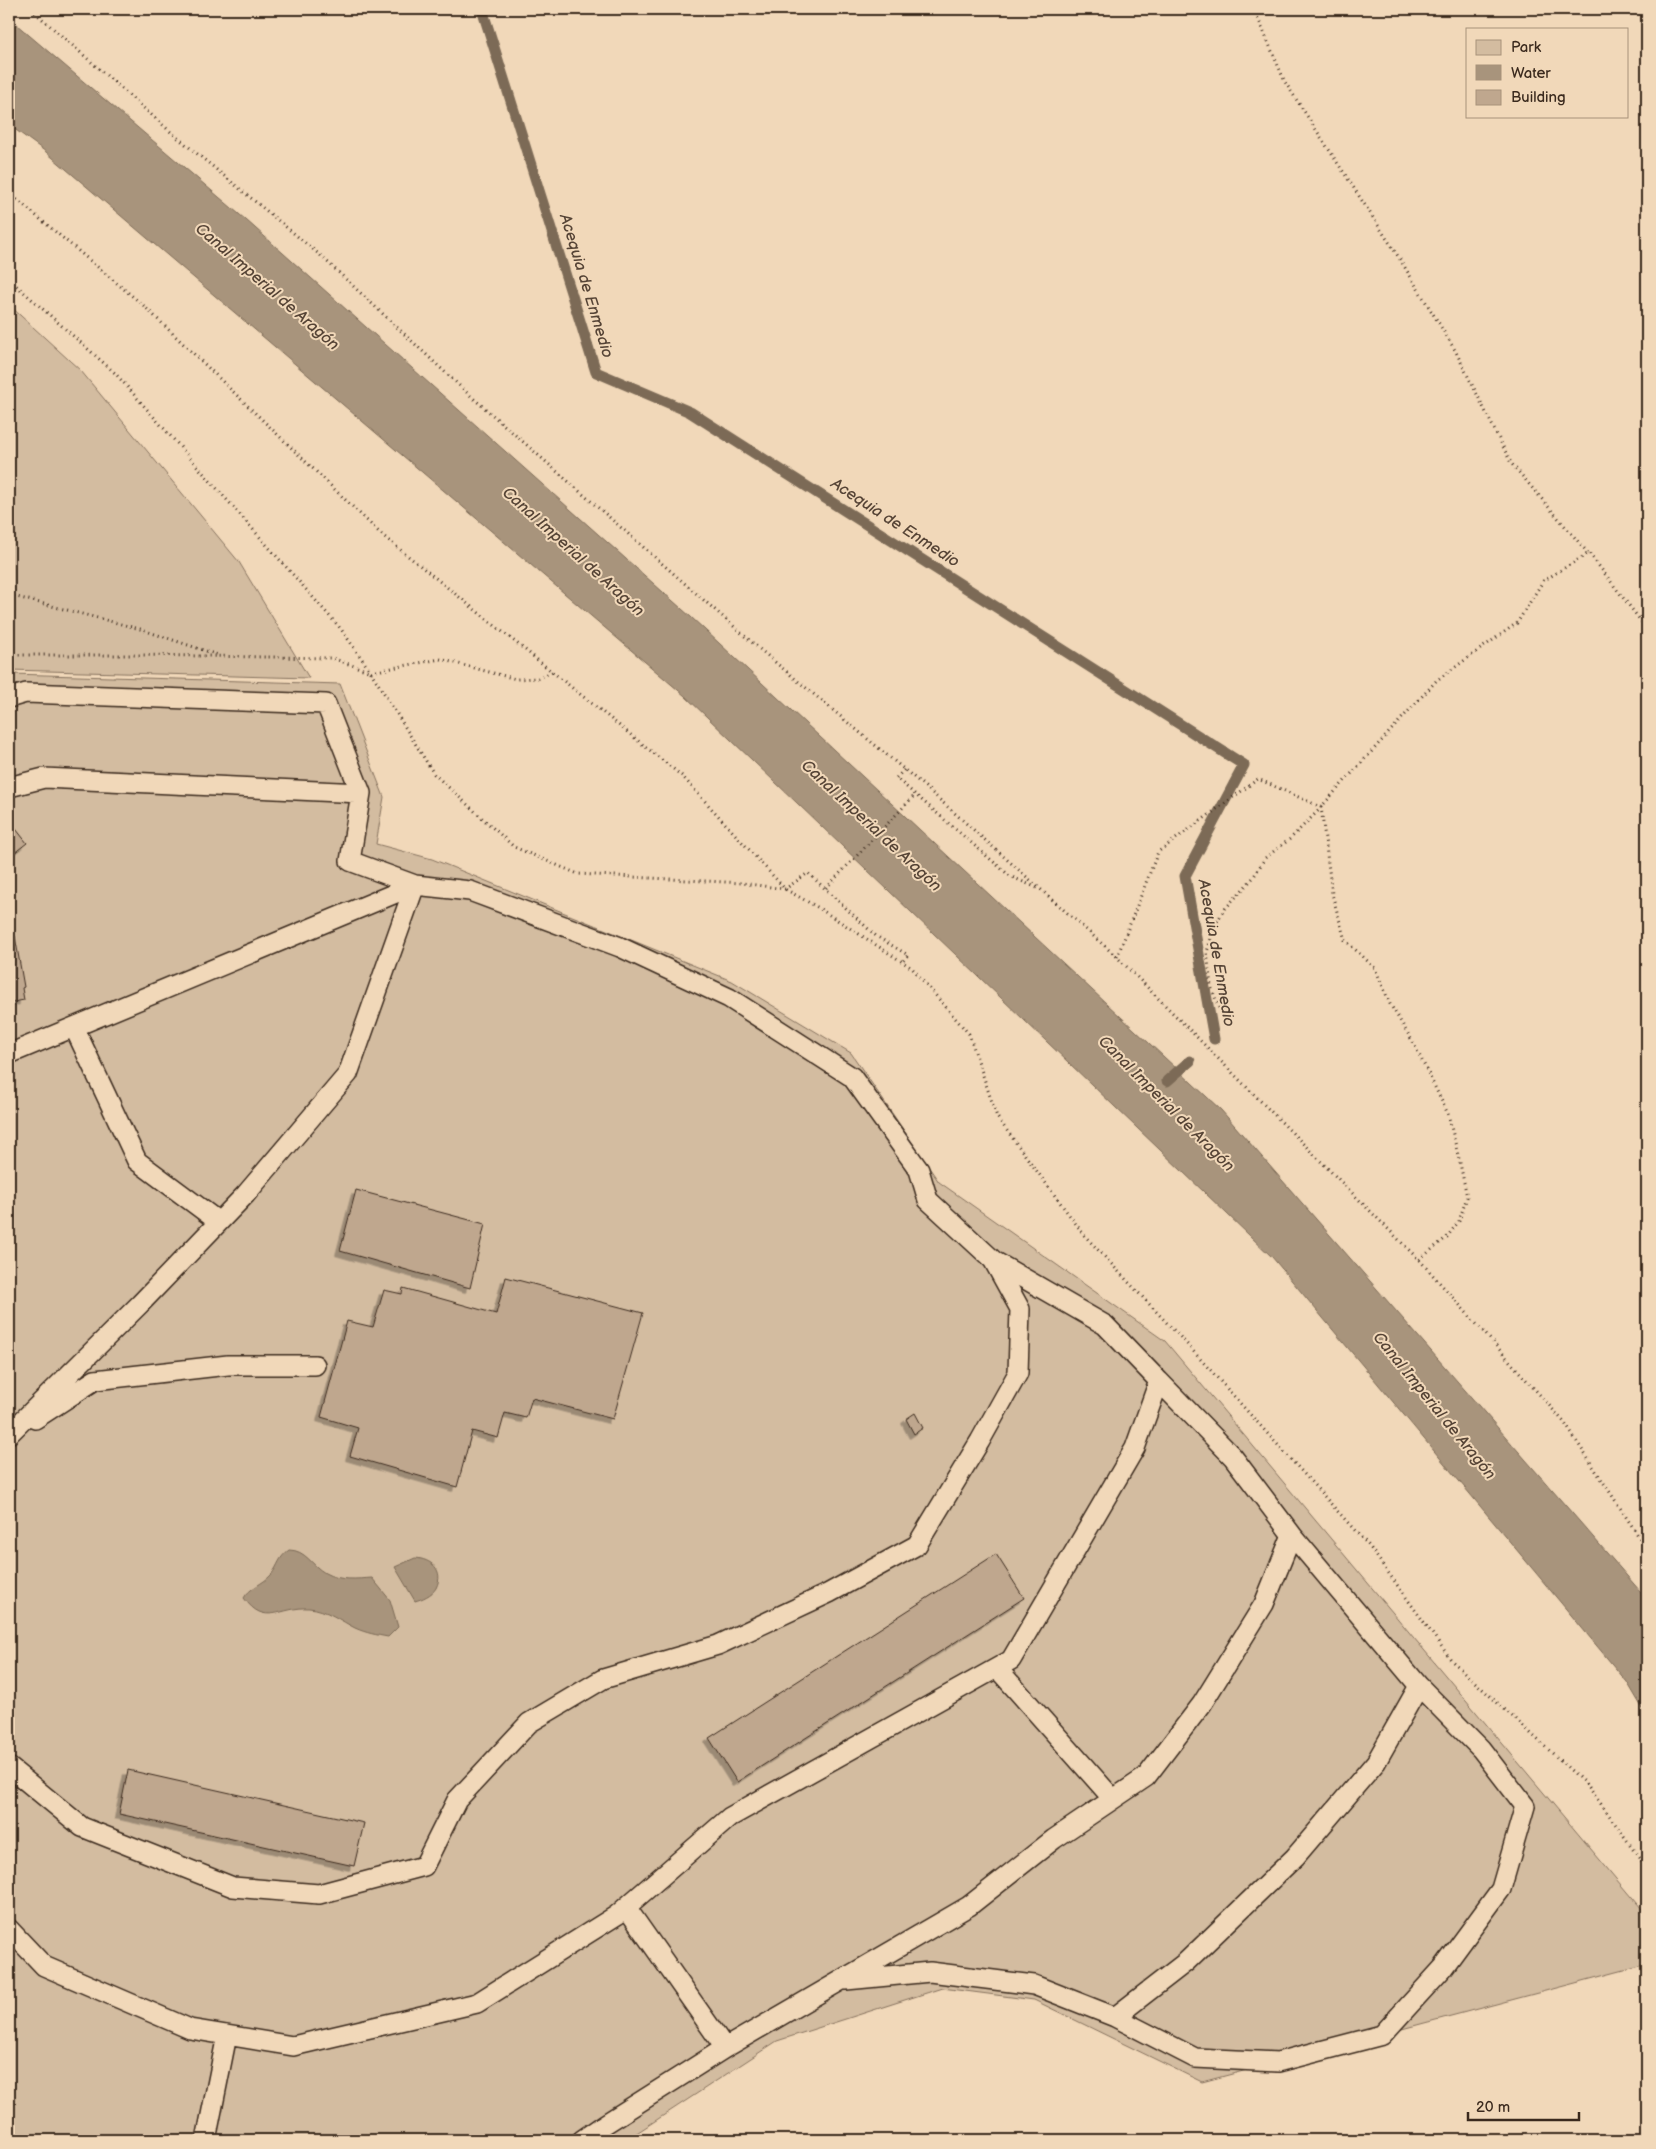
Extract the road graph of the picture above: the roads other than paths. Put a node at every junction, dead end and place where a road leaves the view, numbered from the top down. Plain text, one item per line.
1 (9, 698) edge
2 (9, 787) edge
3 (361, 793) junction
4 (415, 885) junction
5 (74, 1027) junction
6 (9, 1054) edge
7 (219, 1222) junction
8 (993, 1260) junction
9 (315, 1365) dead end
10 (1160, 1381) junction
11 (9, 1435) edge
12 (1292, 1535) junction
13 (997, 1668) junction
14 (1419, 1686) junction
15 (9, 1767) edge
16 (1114, 1799) junction
17 (626, 1907) junction
18 (9, 1929) edge
19 (839, 1981) junction
20 (1115, 2017) junction
21 (227, 2035) junction
22 (725, 2048) junction
23 (206, 2140) edge
24 (582, 2140) edge

1 - 3 lane
2 - 3 lane
3 - 4 lane
4 - 5 lane
4 - 7 lane
4 - 8 lane
5 - 6 lane
5 - 7 lane
7 - 11 lane
8 - 10 lane
8 - 15 lane
9 - 11 lane
10 - 12 lane
10 - 13 lane
12 - 14 lane
12 - 16 lane
13 - 16 lane
13 - 17 lane
14 - 20 lane
14 - 20 lane
16 - 19 lane
17 - 21 lane
17 - 22 lane
18 - 21 lane
19 - 20 lane
19 - 22 lane
21 - 23 lane
22 - 24 lane

